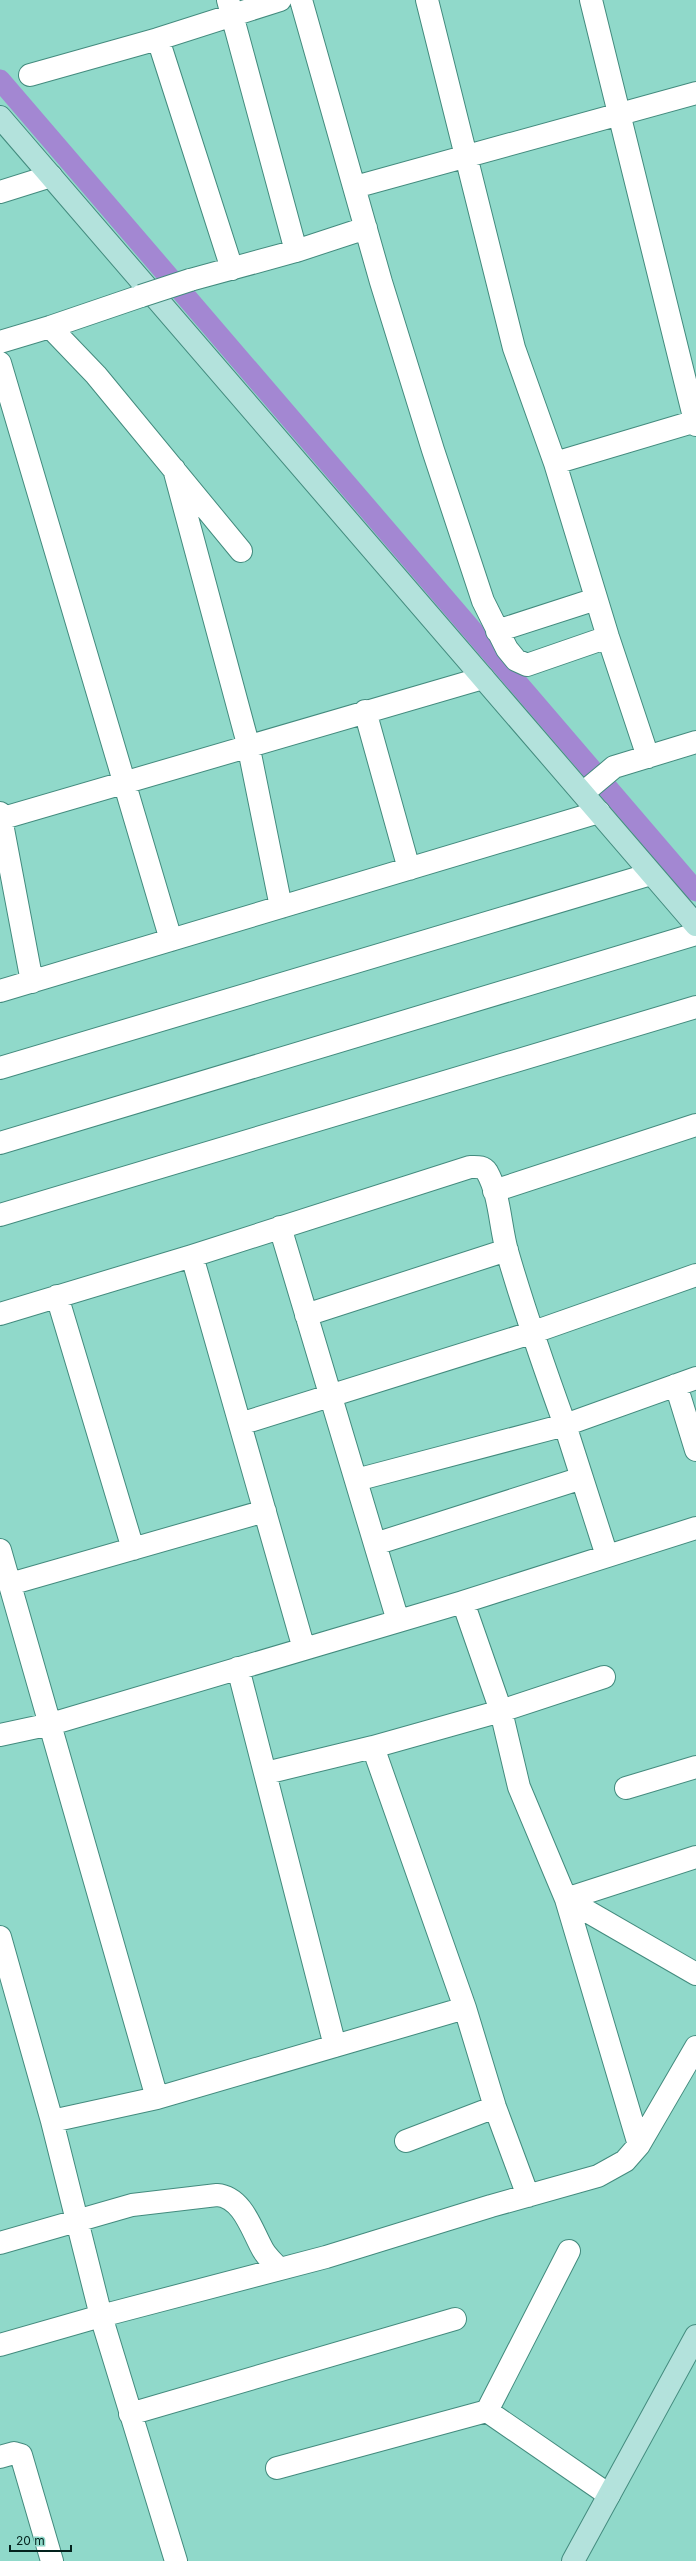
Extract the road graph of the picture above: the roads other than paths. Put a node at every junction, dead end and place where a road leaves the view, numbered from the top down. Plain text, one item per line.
1 (280, 0) edge
2 (301, 0) edge
3 (427, 0) edge
4 (591, 0) edge
5 (230, 7) edge
6 (158, 39) junction
7 (30, 75) dead end
8 (696, 93) edge
9 (620, 114) junction
10 (0, 117) edge
11 (466, 156) junction
12 (51, 176) junction
13 (355, 187) junction
14 (0, 192) edge
15 (366, 228) junction
16 (296, 252) junction
17 (232, 269) junction
18 (50, 327) junction
19 (0, 342) edge
20 (0, 363) edge
21 (696, 422) edge
22 (555, 463) junction
23 (174, 470) junction
24 (241, 551) dead end
25 (596, 599) junction
26 (497, 631) junction
27 (608, 637) junction
28 (483, 678) junction
29 (365, 711) junction
30 (696, 742) edge
31 (248, 744) junction
32 (648, 757) junction
33 (124, 781) junction
34 (588, 788) junction
35 (599, 812) junction
36 (1, 816) edge
37 (408, 869) junction
38 (651, 874) junction
39 (281, 907) junction
40 (696, 925) edge
41 (696, 934) edge
42 (170, 940) junction
43 (32, 982) junction
44 (0, 991) edge
45 (696, 1007) edge
46 (0, 1068) edge
47 (696, 1126) edge
48 (0, 1143) edge
49 (494, 1191) junction
50 (0, 1215) edge
51 (280, 1227) junction
52 (507, 1250) junction
53 (192, 1256) junction
54 (696, 1275) edge
55 (57, 1296) junction
56 (0, 1314) edge
57 (306, 1315) junction
58 (531, 1333) junction
59 (696, 1378) edge
60 (676, 1385) junction
61 (330, 1396) junction
62 (240, 1424) junction
63 (565, 1425) junction
64 (696, 1450) edge
65 (582, 1478) junction
66 (356, 1480) junction
67 (264, 1511) junction
68 (696, 1528) edge
69 (374, 1544) junction
70 (133, 1549) junction
71 (0, 1550) edge
72 (607, 1556) junction
73 (10, 1584) junction
74 (463, 1602) junction
75 (398, 1621) junction
76 (304, 1649) junction
77 (238, 1668) junction
78 (604, 1677) dead end
79 (501, 1711) junction
80 (51, 1724) junction
81 (0, 1735) edge
82 (373, 1747) junction
83 (696, 1767) edge
84 (266, 1773) junction
85 (626, 1788) dead end
86 (696, 1857) edge
87 (566, 1899) junction
88 (0, 1937) edge
89 (696, 1974) edge
90 (464, 2008) junction
91 (335, 2046) junction
92 (696, 2047) edge
93 (157, 2098) junction
94 (495, 2107) junction
95 (52, 2121) junction
96 (406, 2141) dead end
97 (639, 2145) junction
98 (528, 2196) junction
99 (77, 2222) junction
100 (0, 2243) edge
101 (569, 2251) dead end
102 (279, 2270) junction
103 (101, 2316) junction
104 (455, 2319) dead end
105 (696, 2336) edge
106 (0, 2345) edge
107 (487, 2411) junction
108 (130, 2414) junction
109 (0, 2457) edge
110 (277, 2468) dead end
111 (609, 2495) junction
112 (52, 2561) edge
113 (176, 2561) edge
114 (574, 2561) edge

1 - 5 street
2 - 13 street
3 - 11 street
4 - 9 street
5 - 6 street
5 - 16 street
6 - 7 street
6 - 17 street
8 - 9 street
9 - 11 street
9 - 21 street
10 - 12 street
11 - 13 street
11 - 22 street
12 - 14 street
12 - 28 street
13 - 15 street
15 - 16 street
15 - 26 street
16 - 17 street
17 - 18 street, bridge
18 - 19 street
18 - 23 street
20 - 33 street
21 - 22 street
22 - 25 street
23 - 24 street
23 - 31 street
25 - 26 street
25 - 27 street
26 - 27 street
27 - 32 street
28 - 29 street
28 - 34 street
29 - 31 street
29 - 37 street
30 - 32 street
31 - 33 street
31 - 39 street
32 - 34 street
33 - 36 street
33 - 42 street
34 - 35 street
35 - 37 street
35 - 38 street
36 - 43 street
37 - 39 street
38 - 40 street
38 - 46 street
39 - 42 street
41 - 48 street
42 - 43 street
43 - 44 street
45 - 50 street
47 - 49 street
49 - 51 street
49 - 52 street
51 - 53 street
51 - 57 street
52 - 57 street
52 - 58 street
53 - 55 street
53 - 62 street
54 - 58 street
55 - 56 street
55 - 70 street
57 - 61 street
58 - 61 street
58 - 63 street
59 - 60 street
60 - 63 street
60 - 64 street
61 - 62 street
61 - 66 street
62 - 67 street
63 - 65 street
63 - 66 street
65 - 69 street
65 - 72 street
66 - 69 street
67 - 70 street
67 - 76 street
68 - 72 street
69 - 75 street
70 - 73 street
71 - 73 street
72 - 74 street
73 - 80 street
74 - 75 street
74 - 79 street
75 - 76 street
76 - 77 street
77 - 80 street
77 - 84 street
78 - 79 street
79 - 82 street
79 - 87 street
80 - 81 street
80 - 93 street
82 - 84 street
82 - 90 street
83 - 85 street
84 - 91 street
86 - 87 street
87 - 89 street
87 - 97 street
88 - 95 street
90 - 91 street
90 - 94 street
91 - 93 street
92 - 97 street
93 - 95 street
94 - 96 street
94 - 98 street
95 - 99 street
97 - 98 street
98 - 102 street
99 - 100 street
99 - 102 street
99 - 103 street
101 - 107 street
102 - 103 street
103 - 106 street
103 - 108 street
104 - 108 street
105 - 111 street
107 - 110 street
107 - 111 street
108 - 113 street
109 - 112 street
111 - 114 street

